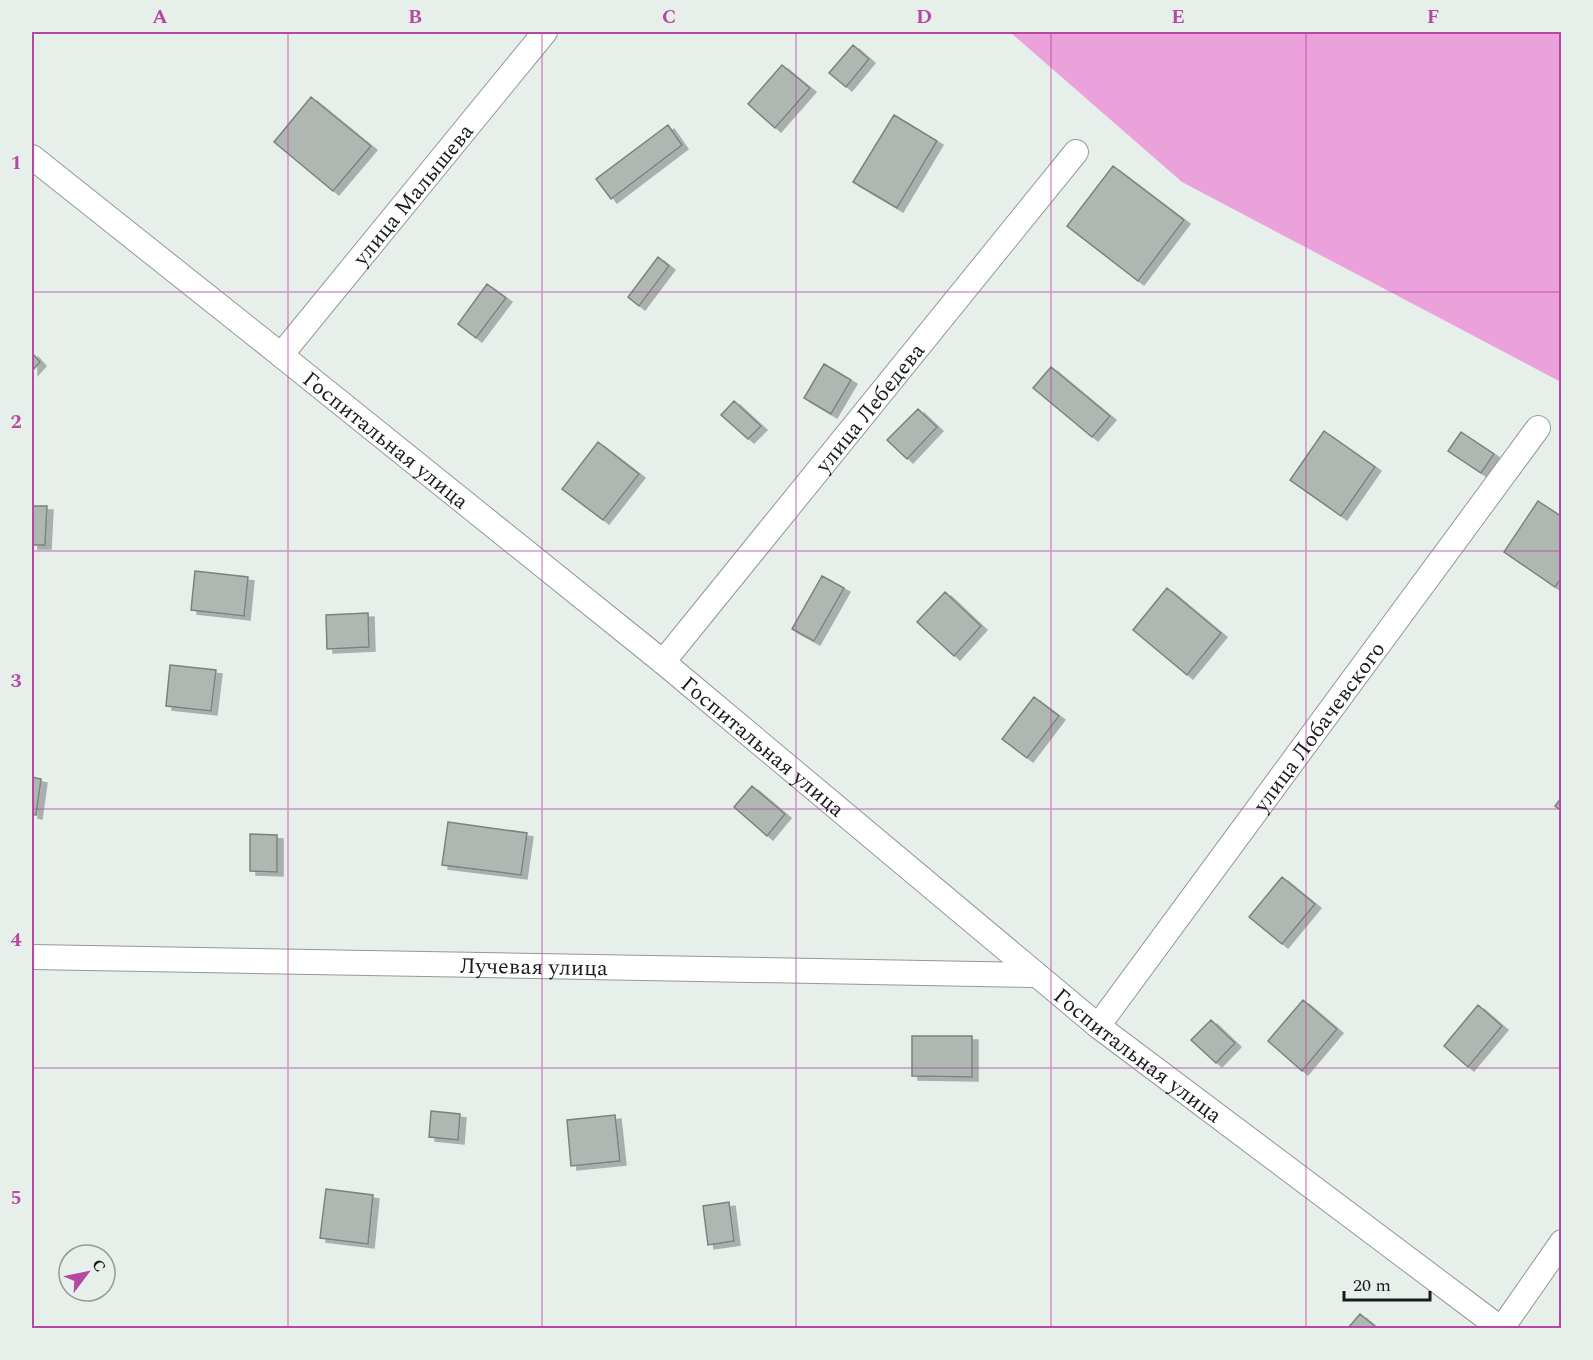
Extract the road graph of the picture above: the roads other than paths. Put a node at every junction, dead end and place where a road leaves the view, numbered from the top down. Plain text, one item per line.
1 (545, 32) edge
2 (1076, 152) dead end
3 (32, 157) edge
4 (281, 356) junction
5 (1538, 428) dead end
6 (663, 662) junction
7 (32, 957) edge
8 (1036, 975) junction
9 (1098, 1026) junction
10 (1562, 1242) edge
11 (1501, 1329) edge

1 - 4 street, улица Малышева
2 - 6 street, улица Лебедева
3 - 4 street, Госпитальная улица
4 - 6 street, Госпитальная улица
5 - 9 street, улица Лобачевского
6 - 8 street, Госпитальная улица
7 - 8 street, Лучевая улица
8 - 9 street, Госпитальная улица
9 - 11 street, Госпитальная улица
10 - 11 street

